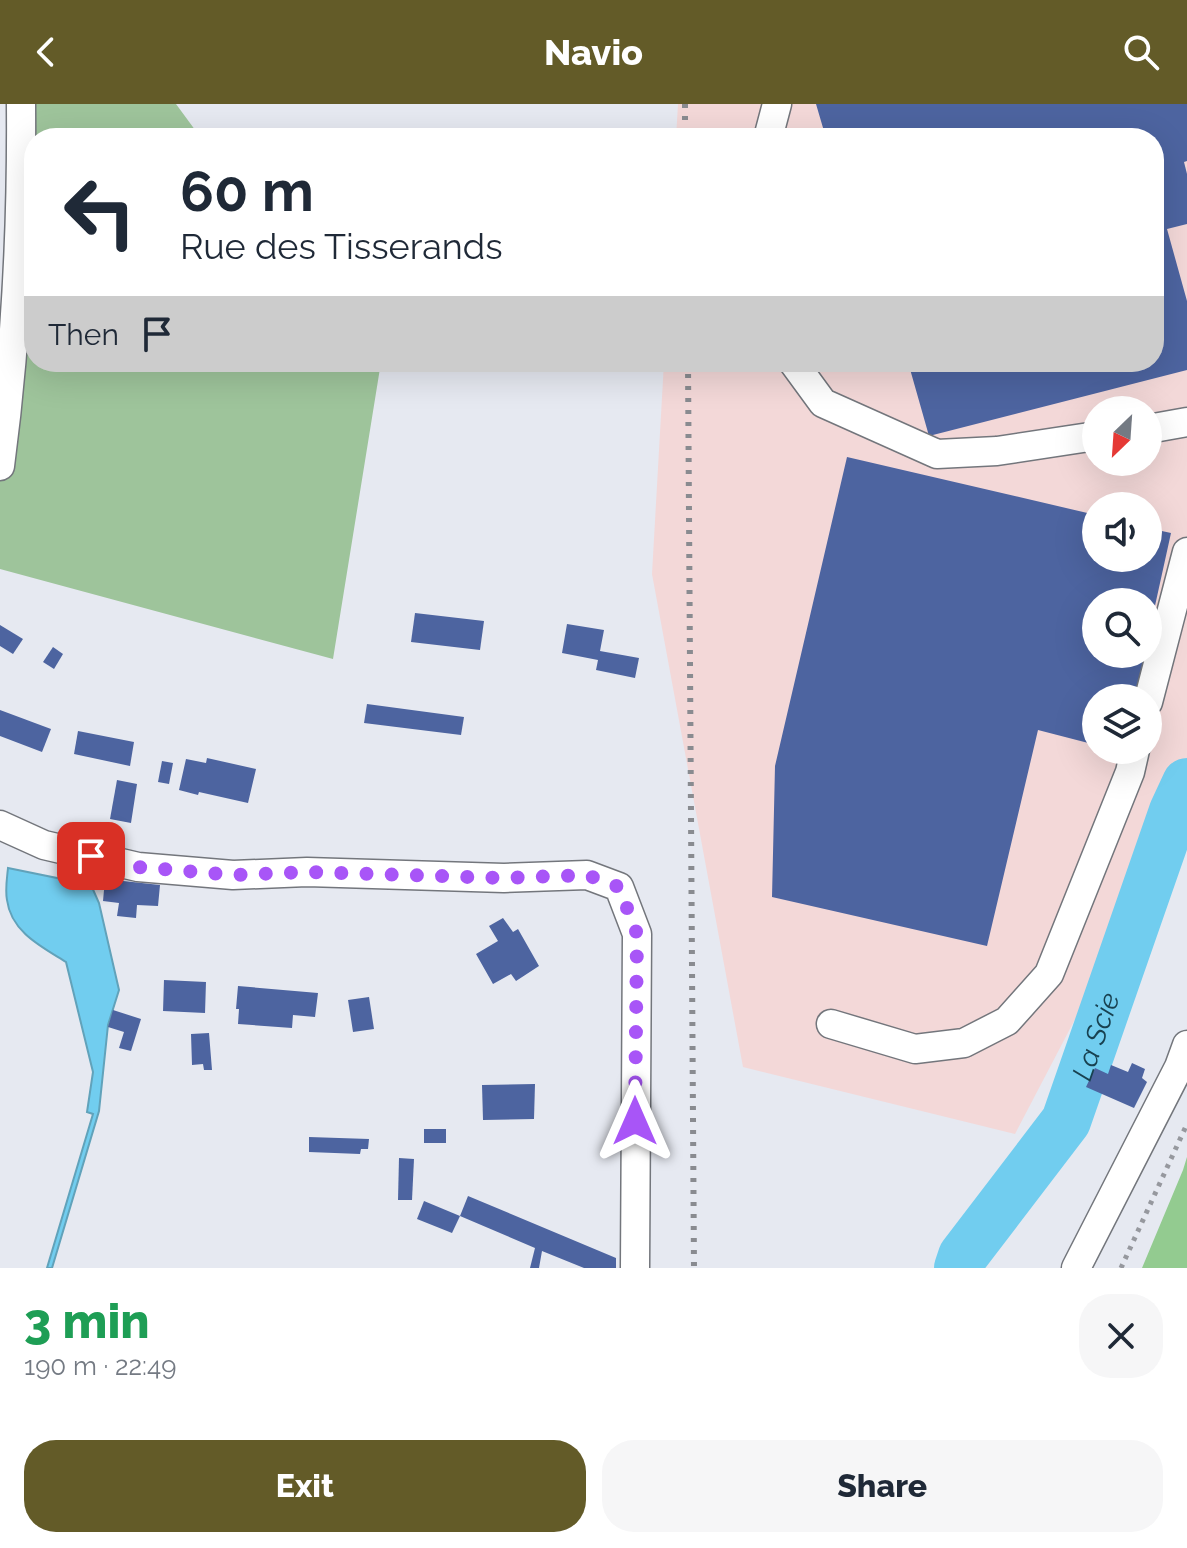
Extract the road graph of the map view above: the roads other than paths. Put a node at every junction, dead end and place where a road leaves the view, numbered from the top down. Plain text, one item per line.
1 (21, 104) edge
2 (777, 104) edge
3 (771, 128) edge
4 (800, 372) edge
5 (1187, 422) edge
6 (1162, 426) edge
7 (1082, 438) edge
8 (0, 466) edge
9 (1187, 552) edge
10 (1153, 684) edge
11 (1132, 764) edge
12 (0, 825) edge
13 (831, 1024) dead end
14 (1187, 1045) edge
15 (635, 1268) edge
16 (1076, 1268) edge

1 - 8 street
2 - 3 street
4 - 7 street
5 - 6 street
9 - 10 street
11 - 13 street
12 - 15 street
14 - 16 street

